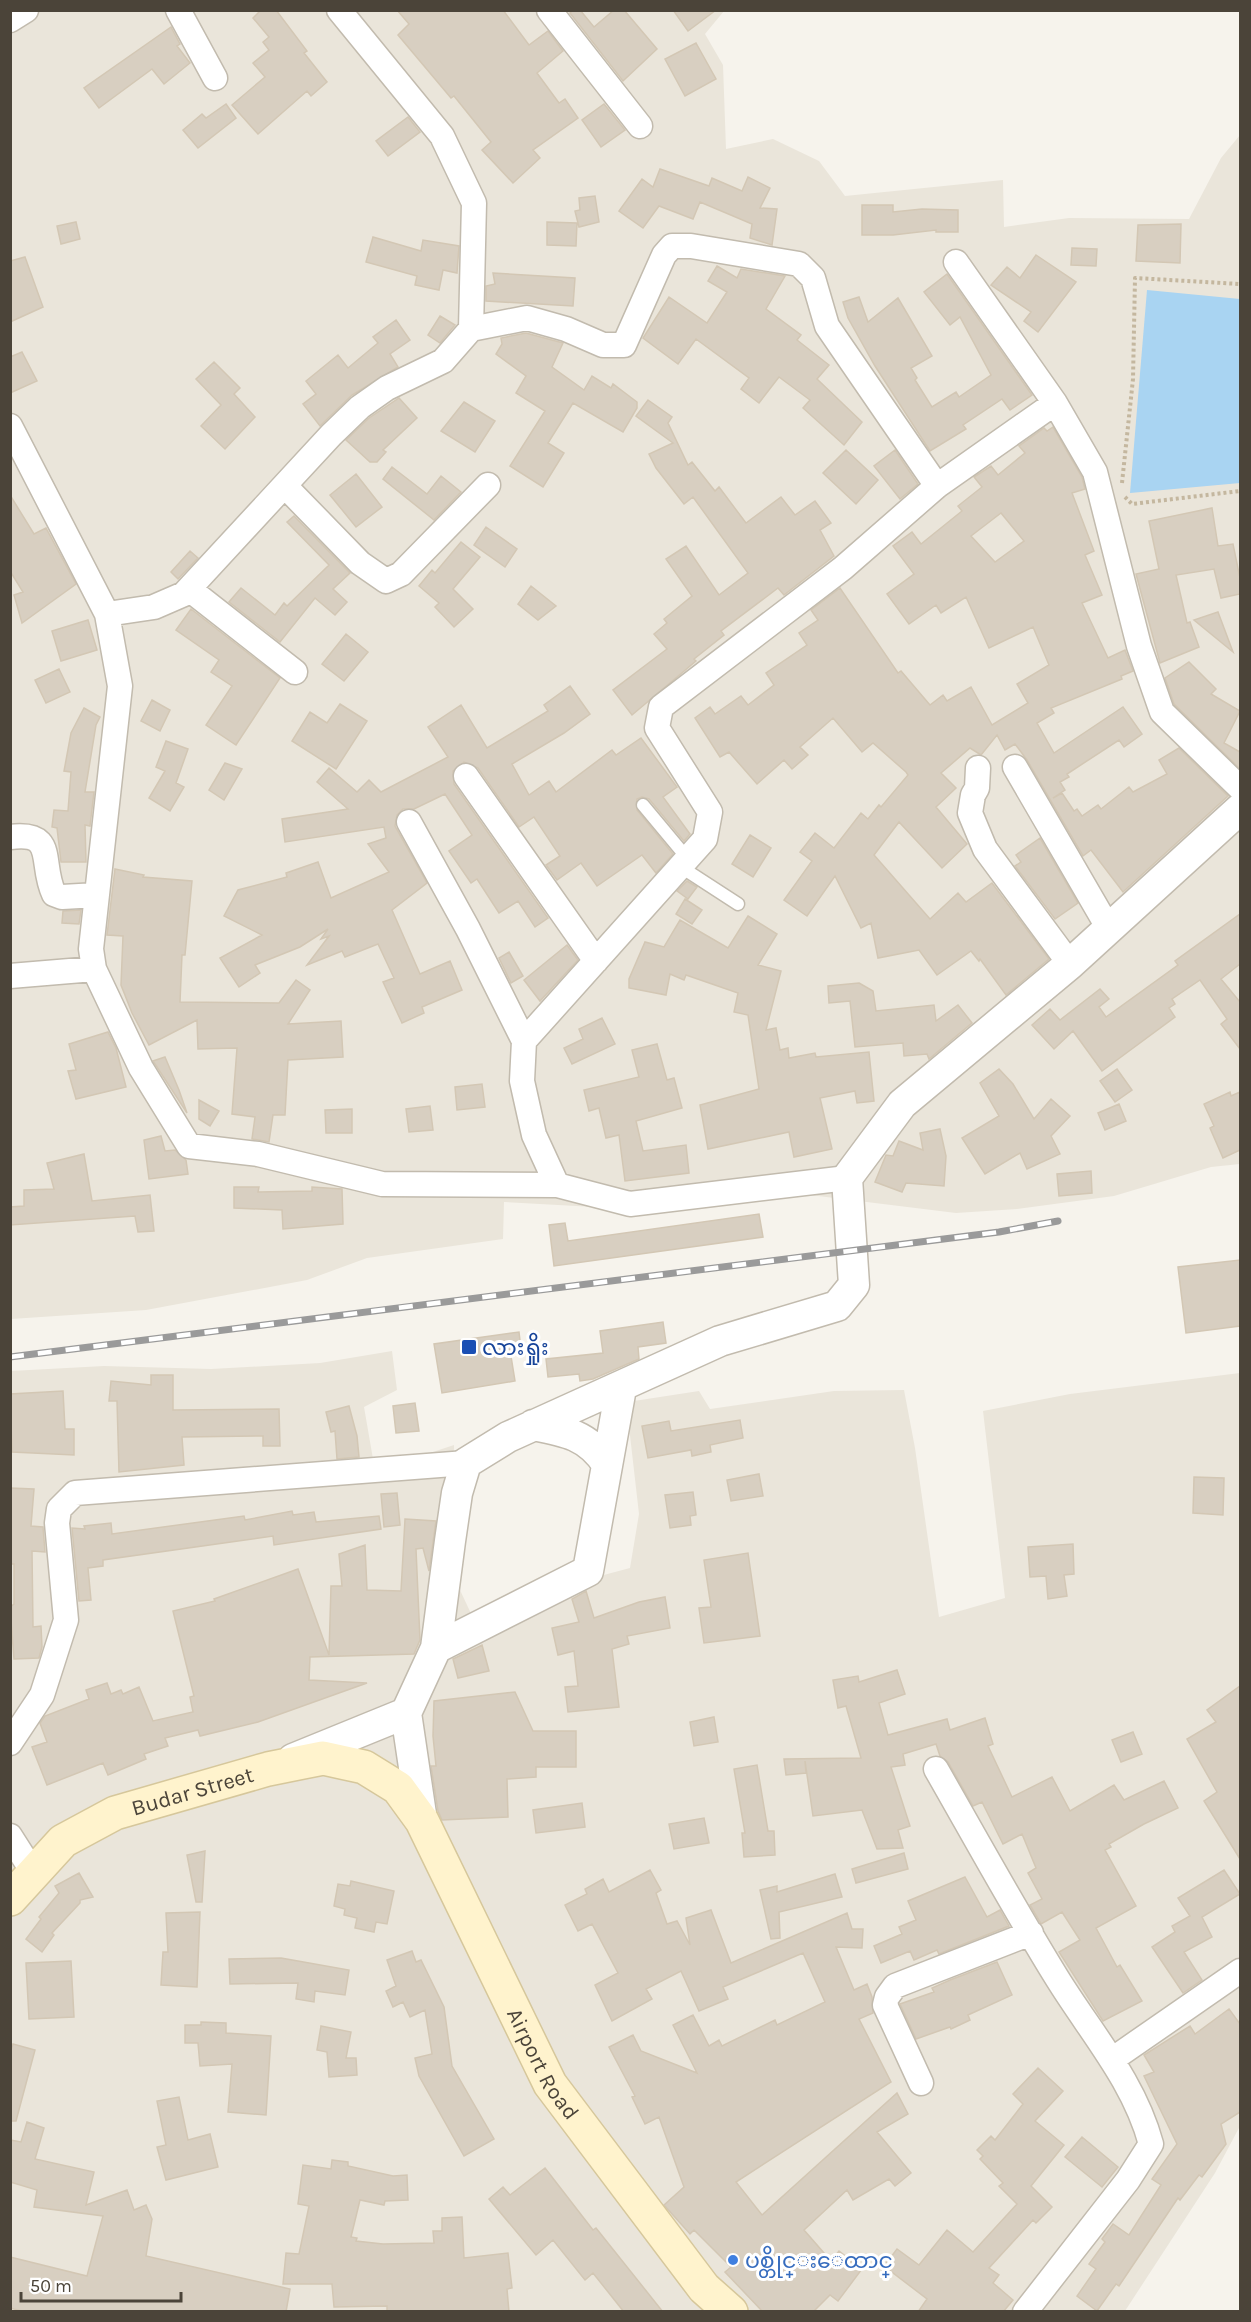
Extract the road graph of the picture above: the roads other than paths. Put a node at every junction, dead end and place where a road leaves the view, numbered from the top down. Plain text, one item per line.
1 (26, 10) edge
2 (178, 10) edge
3 (339, 10) edge
4 (549, 10) edge
5 (10, 20) edge
6 (215, 78) dead end
7 (640, 126) dead end
8 (956, 262) dead end
9 (471, 329) junction
10 (1055, 403) junction
11 (10, 426) edge
12 (285, 486) junction
13 (488, 486) dead end
14 (937, 486) junction
15 (189, 589) junction
16 (107, 614) junction
17 (295, 672) dead end
18 (1015, 767) dead end
19 (978, 768) dead end
20 (466, 776) dead end
21 (1240, 788) edge
22 (643, 805) dead end
23 (1240, 808) edge
24 (409, 822) dead end
25 (10, 837) edge
26 (685, 863) junction
27 (97, 894) junction
28 (738, 904) dead end
29 (1109, 930) junction
30 (596, 961) junction
31 (1070, 964) junction
32 (94, 969) junction
33 (10, 976) edge
34 (524, 1041) junction
35 (847, 1178) junction
36 (557, 1185) junction
37 (621, 1388) junction
38 (532, 1425) junction
39 (466, 1463) junction
40 (607, 1464) junction
41 (436, 1648) junction
42 (406, 1713) junction
43 (10, 1743) edge
44 (268, 1769) junction
45 (936, 1769) dead end
46 (398, 1788) joint
47 (422, 1821) junction
48 (10, 1836) edge
49 (33, 1872) junction
50 (10, 1899) edge
51 (1031, 1933) junction
52 (1240, 1971) edge
53 (1113, 2059) junction
54 (921, 2083) dead end
55 (732, 2312) edge
56 (1025, 2312) edge

1 - 5 street
2 - 6 street
3 - 9 street
4 - 7 street
8 - 10 street
9 - 12 street
9 - 14 street
10 - 14 street
10 - 21 street
11 - 16 street
12 - 13 street
12 - 15 street
14 - 26 street
15 - 16 street
15 - 17 street
16 - 27 street
18 - 29 street
19 - 31 street
20 - 30 street
22 - 26 lane
23 - 29 street
24 - 34 street
25 - 27 street
26 - 28 lane
26 - 30 street
27 - 32 street
29 - 31 street
30 - 34 street
31 - 35 street
32 - 33 street
32 - 36 street
34 - 36 street
35 - 36 street
35 - 37 street
37 - 38 street
37 - 40 street
38 - 39 street
38 - 40 street
39 - 41 street
39 - 43 street
40 - 41 street
41 - 42 street
42 - 44 street
42 - 47 street
44 - 46 main road, Budar Street
44 - 49 main road, Budar Street
45 - 51 street
46 - 47 main road, Airport Road
47 - 55 main road, Airport Road
48 - 49 street
49 - 50 main road, Budar Street
51 - 53 street
51 - 54 street
52 - 53 street
53 - 56 street

